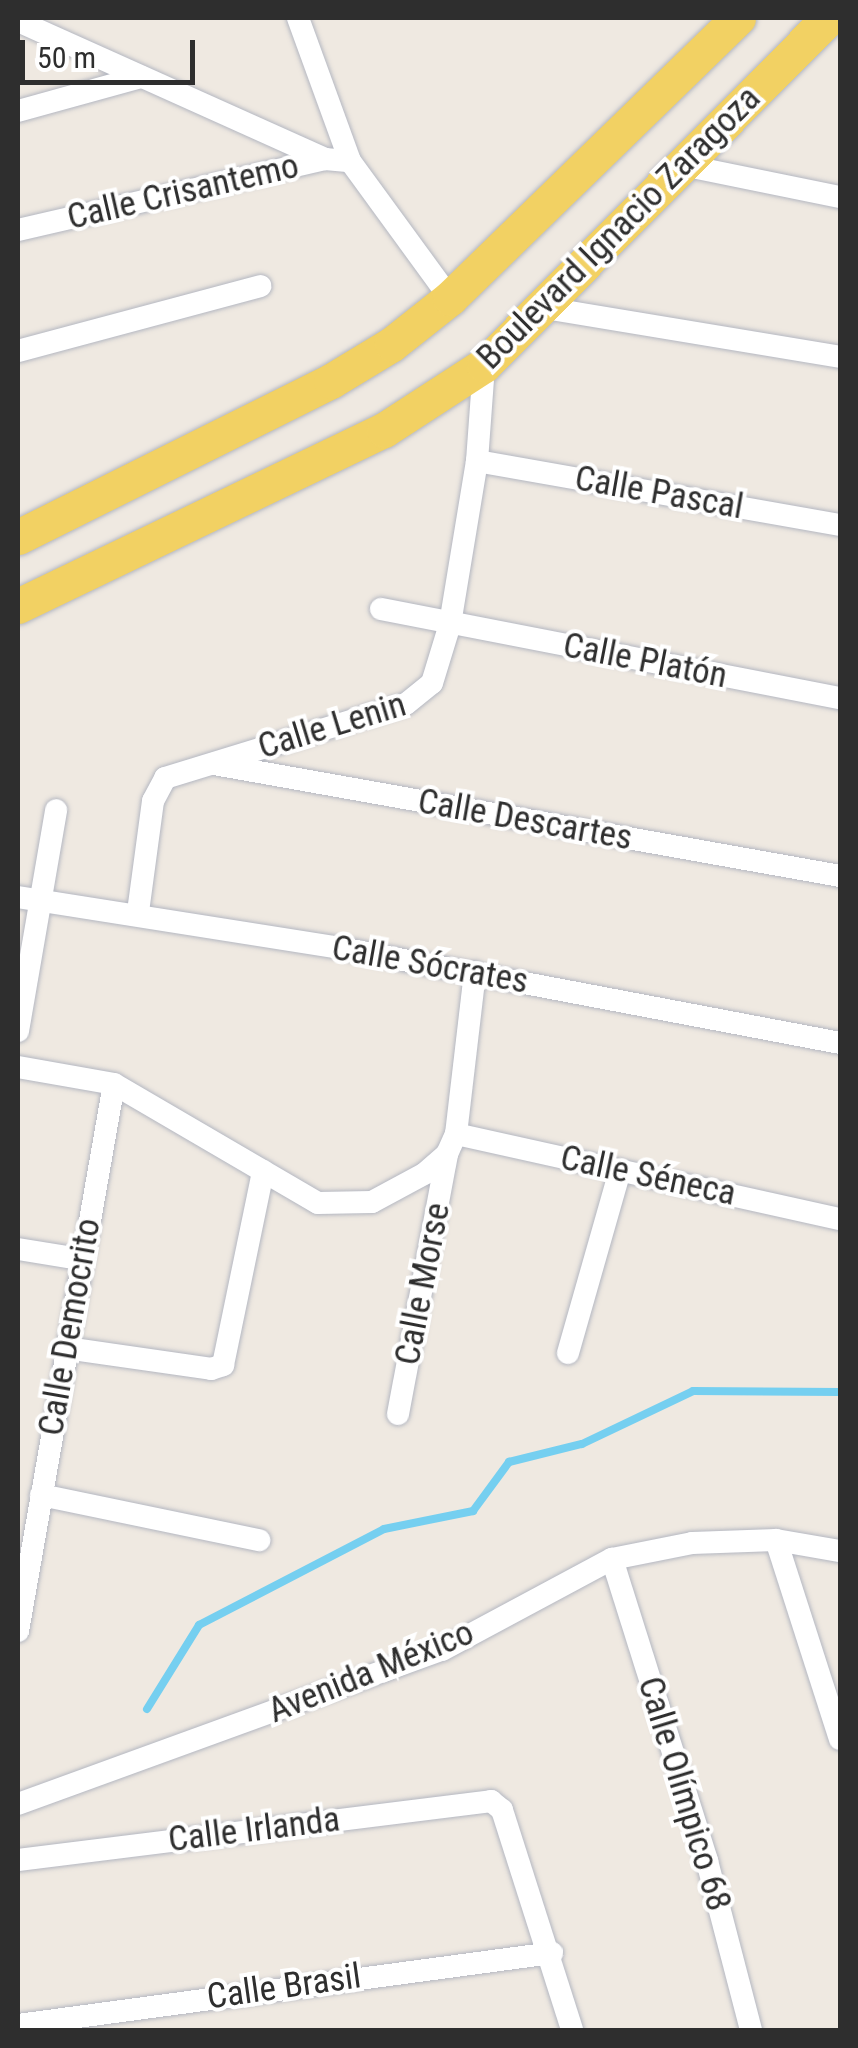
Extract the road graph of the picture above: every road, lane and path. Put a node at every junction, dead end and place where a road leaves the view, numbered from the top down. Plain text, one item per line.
1 (298, 18) edge
2 (738, 18) edge
3 (828, 18) edge
4 (18, 21) edge
5 (141, 76) junction
6 (18, 110) edge
7 (325, 159) junction
8 (350, 161) junction
9 (686, 166) junction
10 (840, 197) edge
11 (18, 230) edge
12 (260, 286) dead end
13 (450, 298) junction
14 (545, 308) junction
15 (18, 351) edge
16 (840, 358) edge
17 (484, 366) junction
18 (477, 461) junction
19 (840, 525) edge
20 (18, 537) edge
21 (18, 606) edge
22 (381, 609) dead end
23 (450, 624) junction
24 (840, 698) edge
25 (209, 764) junction
26 (56, 810) dead end
27 (840, 876) edge
28 (29, 899) edge
29 (138, 912) junction
30 (474, 972) junction
31 (18, 1030) edge
32 (840, 1043) edge
33 (18, 1067) edge
34 (114, 1084) junction
35 (452, 1144) junction
36 (620, 1170) junction
37 (263, 1171) junction
38 (840, 1219) edge
39 (18, 1249) edge
40 (80, 1259) junction
41 (66, 1348) junction
42 (568, 1353) dead end
43 (398, 1414) dead end
44 (40, 1495) junction
45 (259, 1540) dead end
46 (776, 1540) junction
47 (840, 1551) edge
48 (612, 1559) junction
49 (20, 1605) edge
50 (18, 1631) edge
51 (840, 1738) edge
52 (18, 1804) edge
53 (18, 1860) edge
54 (552, 1954) junction
55 (18, 2000) edge
56 (23, 2026) edge
57 (572, 2030) edge
58 (751, 2030) edge

1 - 8 street
2 - 13 main road, Boulevard Ignacio Zaragoza
3 - 9 main road, Boulevard Ignacio Zaragoza
4 - 5 street
5 - 6 street
5 - 7 street
7 - 8 street, Calle Crisantemo
7 - 11 street, Calle Crisantemo
8 - 13 street
9 - 10 street
9 - 14 main road, Boulevard Ignacio Zaragoza
12 - 15 street
13 - 20 main road, Boulevard Ignacio Zaragoza
14 - 16 street
14 - 17 main road, Boulevard Ignacio Zaragoza
17 - 18 street, Calle Lenin
17 - 21 main road, Boulevard Ignacio Zaragoza
18 - 19 street, Calle Pascal
18 - 23 street, Calle Lenin
22 - 23 street, Calle Platón
23 - 24 street, Calle Platón
23 - 25 street, Calle Lenin
25 - 27 street, Calle Descartes
25 - 29 street, Calle Lenin
26 - 28 street
28 - 29 street, Calle Sócrates
28 - 31 street
29 - 30 street, Calle Sócrates
30 - 32 street, Calle Sócrates
30 - 35 street, Calle Morse
33 - 34 street
34 - 37 street
34 - 40 street, Calle Democrito
35 - 36 street, Calle Séneca
35 - 37 street
35 - 43 street, Calle Morse
36 - 38 street, Calle Séneca
36 - 42 street
37 - 41 street
39 - 40 street
40 - 41 street, Calle Democrito
41 - 44 street, Calle Democrito
44 - 45 street
44 - 49 street, Calle Democrito
46 - 47 street, Avenida México
46 - 48 street, Avenida México
46 - 51 street
48 - 52 street, Avenida México
48 - 58 street, Calle Olímpico 68
49 - 50 street, Calle Democrito
53 - 54 street, Calle Irlanda
54 - 56 street, Calle Brasil
54 - 57 street
55 - 56 street

